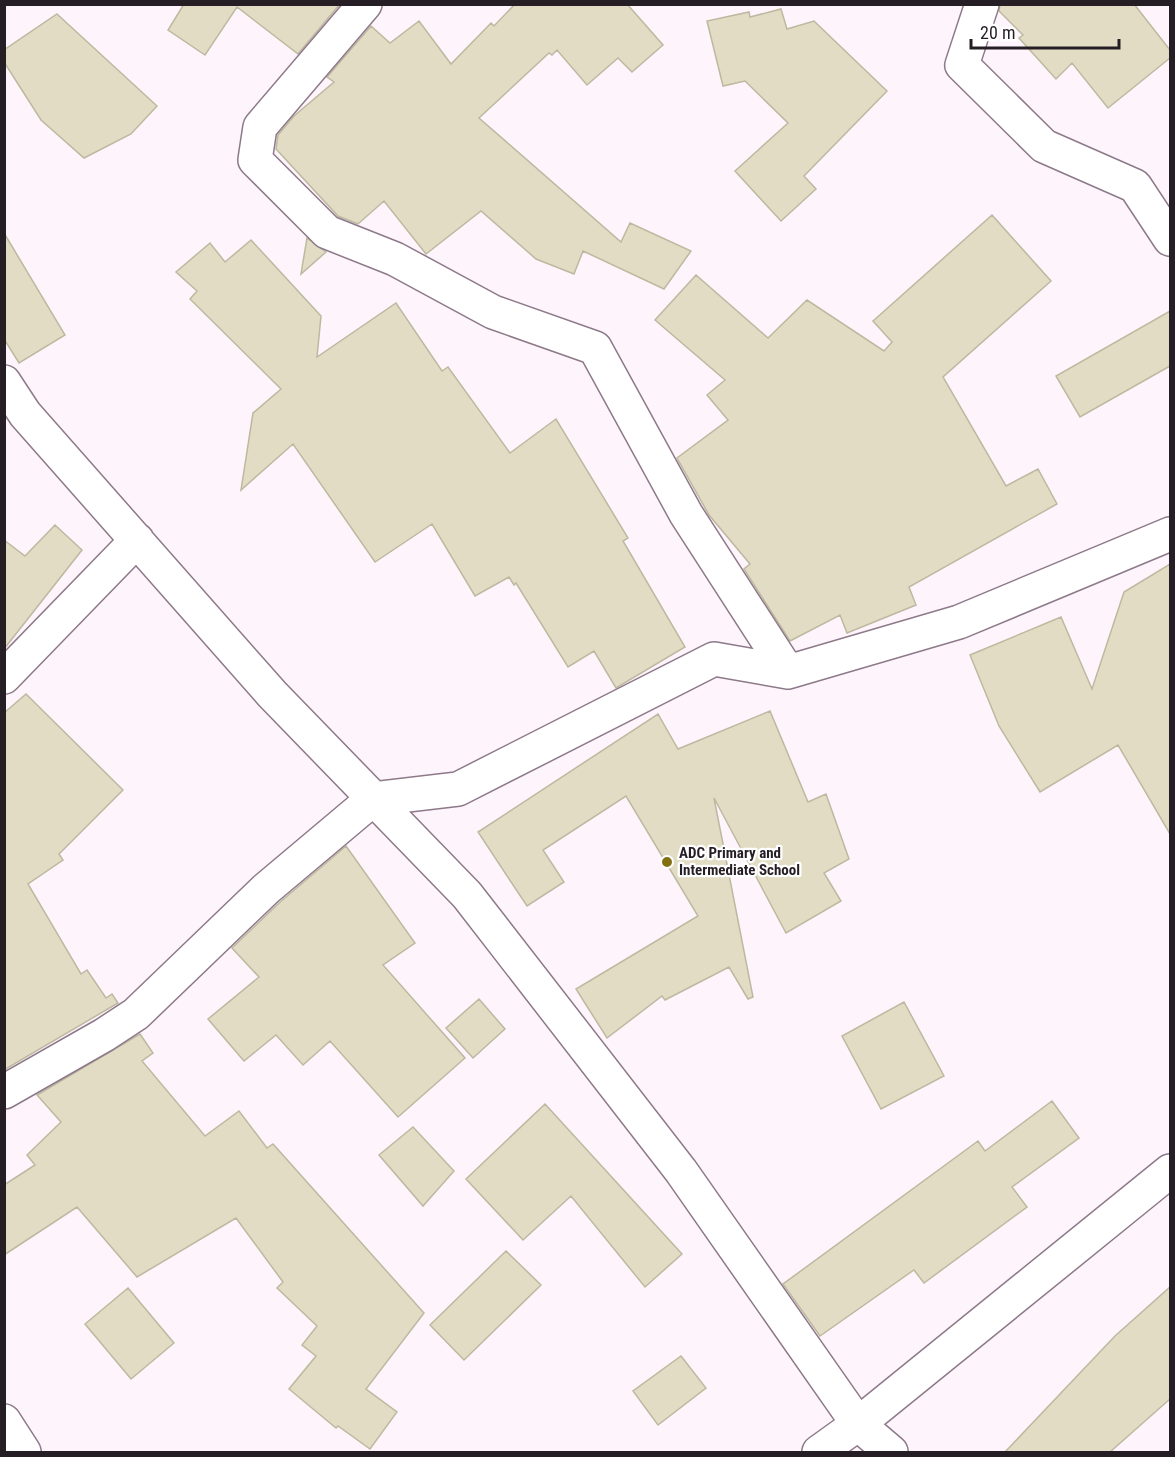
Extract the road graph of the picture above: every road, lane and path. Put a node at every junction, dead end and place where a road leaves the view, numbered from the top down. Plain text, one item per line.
1 (365, 4) edge
2 (982, 4) edge
3 (1170, 239) edge
4 (4, 382) edge
5 (1170, 534) edge
6 (137, 540) junction
7 (788, 672) junction
8 (4, 677) edge
9 (373, 799) junction
10 (4, 1092) edge
11 (1170, 1171) edge
12 (4, 1421) edge
13 (858, 1424) junction
14 (24, 1452) edge
15 (819, 1452) edge
16 (891, 1452) edge

1 - 7 street
2 - 3 street
4 - 6 street
5 - 7 street
6 - 8 street
6 - 9 street
7 - 9 street
9 - 10 street
9 - 13 street
11 - 13 street
12 - 14 street
13 - 15 street
13 - 16 street

